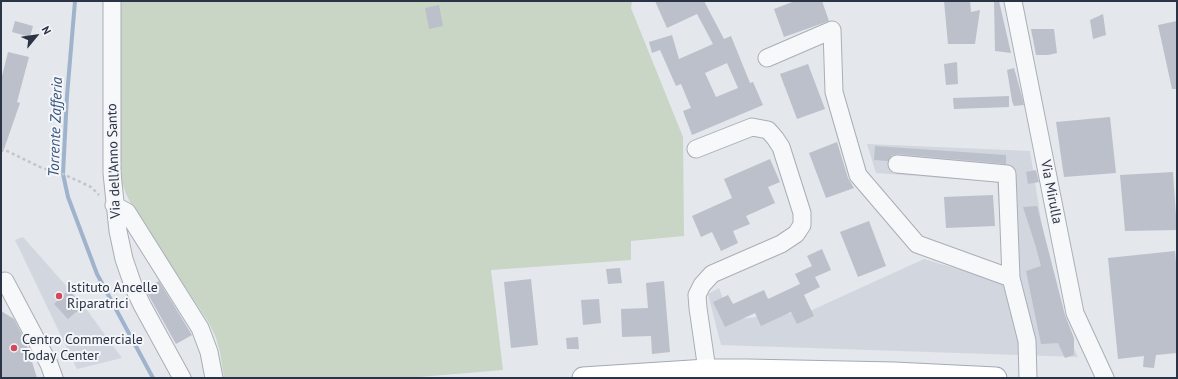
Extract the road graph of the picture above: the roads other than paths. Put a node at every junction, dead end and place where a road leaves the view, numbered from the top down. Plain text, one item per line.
1 (112, 1) edge
2 (1013, 1) edge
3 (767, 58) dead end
4 (696, 149) dead end
5 (897, 164) dead end
6 (114, 205) junction
7 (1011, 278) junction
8 (5, 281) dead end
9 (707, 370) junction
10 (54, 378) edge
11 (182, 378) edge
12 (214, 378) edge
13 (583, 378) edge
14 (996, 378) edge
15 (1028, 378) edge
16 (1105, 378) edge

1 - 6 street, Via dell'Anno Santo
2 - 16 street, Via Mirulla
3 - 7 street
4 - 9 street
5 - 7 street
6 - 11 street, Via dell'Anno Santo
6 - 12 street
7 - 15 street
8 - 10 street
9 - 13 main road
9 - 14 main road

